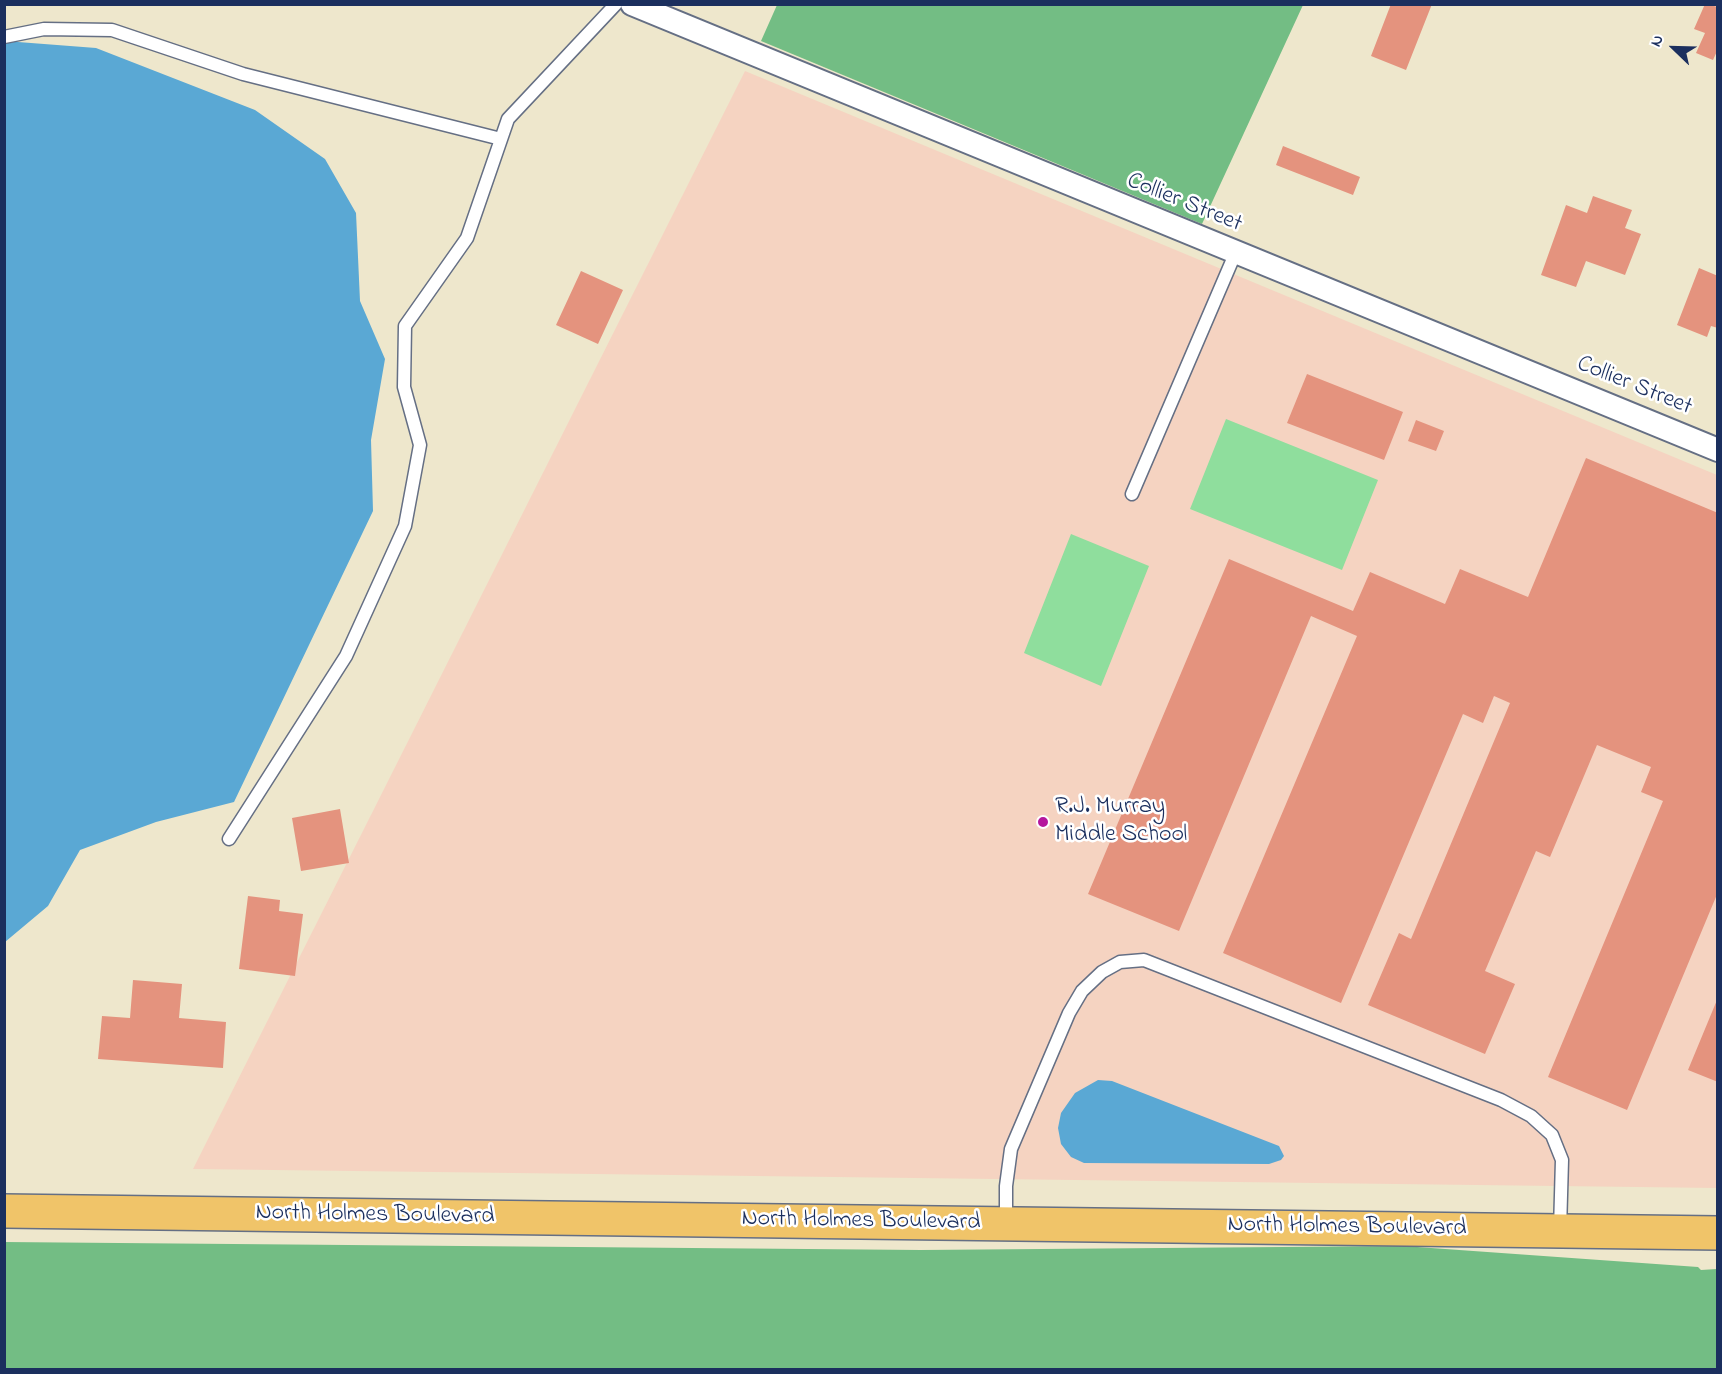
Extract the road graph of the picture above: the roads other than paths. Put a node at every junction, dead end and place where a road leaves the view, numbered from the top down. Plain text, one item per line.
1 (616, 4) edge
2 (632, 4) edge
3 (4, 37) edge
4 (501, 139) junction
5 (1235, 254) junction
6 (1718, 450) edge
7 (1132, 494) dead end
8 (229, 839) dead end
9 (4, 1211) edge
10 (1006, 1224) junction
11 (1560, 1231) junction
12 (1718, 1233) edge

1 - 4 lane
2 - 5 street, Collier Street
3 - 4 lane
4 - 8 lane
5 - 6 street, Collier Street
5 - 7 lane
9 - 10 main road, North Holmes Boulevard
10 - 11 main road, North Holmes Boulevard
10 - 11 lane
11 - 12 main road, North Holmes Boulevard

